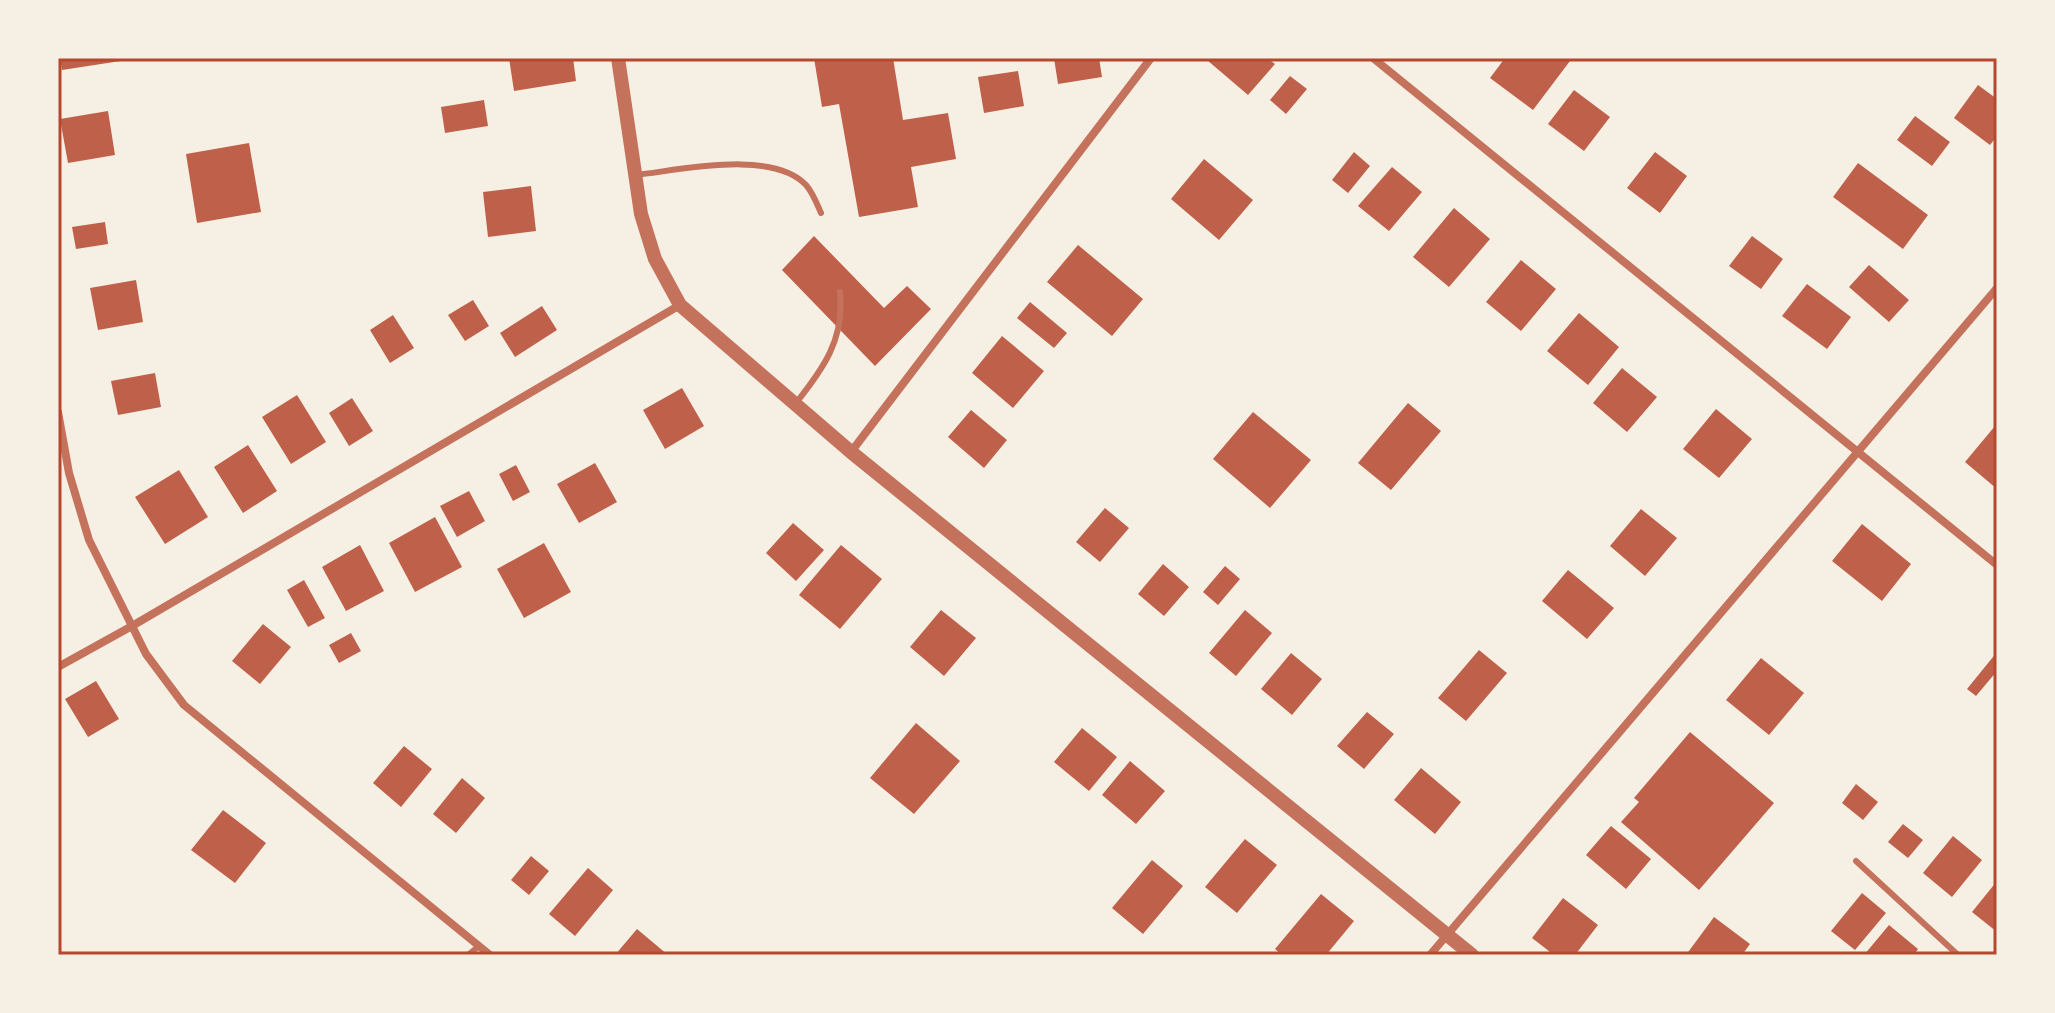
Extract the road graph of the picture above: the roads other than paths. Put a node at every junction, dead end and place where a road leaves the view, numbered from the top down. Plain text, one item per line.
1 (618, 58) edge
2 (1151, 58) edge
3 (1373, 58) edge
4 (634, 175) junction
5 (821, 213) dead end
6 (1997, 288) edge
7 (840, 292) dead end
8 (680, 305) junction
9 (796, 403) junction
10 (58, 412) edge
11 (851, 452) junction
12 (1858, 452) junction
13 (1997, 565) edge
14 (132, 626) junction
15 (58, 667) edge
16 (1856, 861) dead end
17 (1447, 934) junction
18 (479, 946) junction
19 (468, 955) edge
20 (490, 955) edge
21 (1430, 955) edge
22 (1472, 955) edge
23 (1958, 955) edge

1 - 4 street
2 - 11 street
3 - 12 street
4 - 5 lane
4 - 8 street
6 - 12 street
7 - 9 lane
8 - 9 street
8 - 14 street
9 - 11 street
10 - 14 street
11 - 17 street
12 - 13 street
12 - 17 street
14 - 15 street
14 - 18 street
16 - 23 lane
17 - 21 street
17 - 22 street
18 - 19 lane
18 - 20 street

